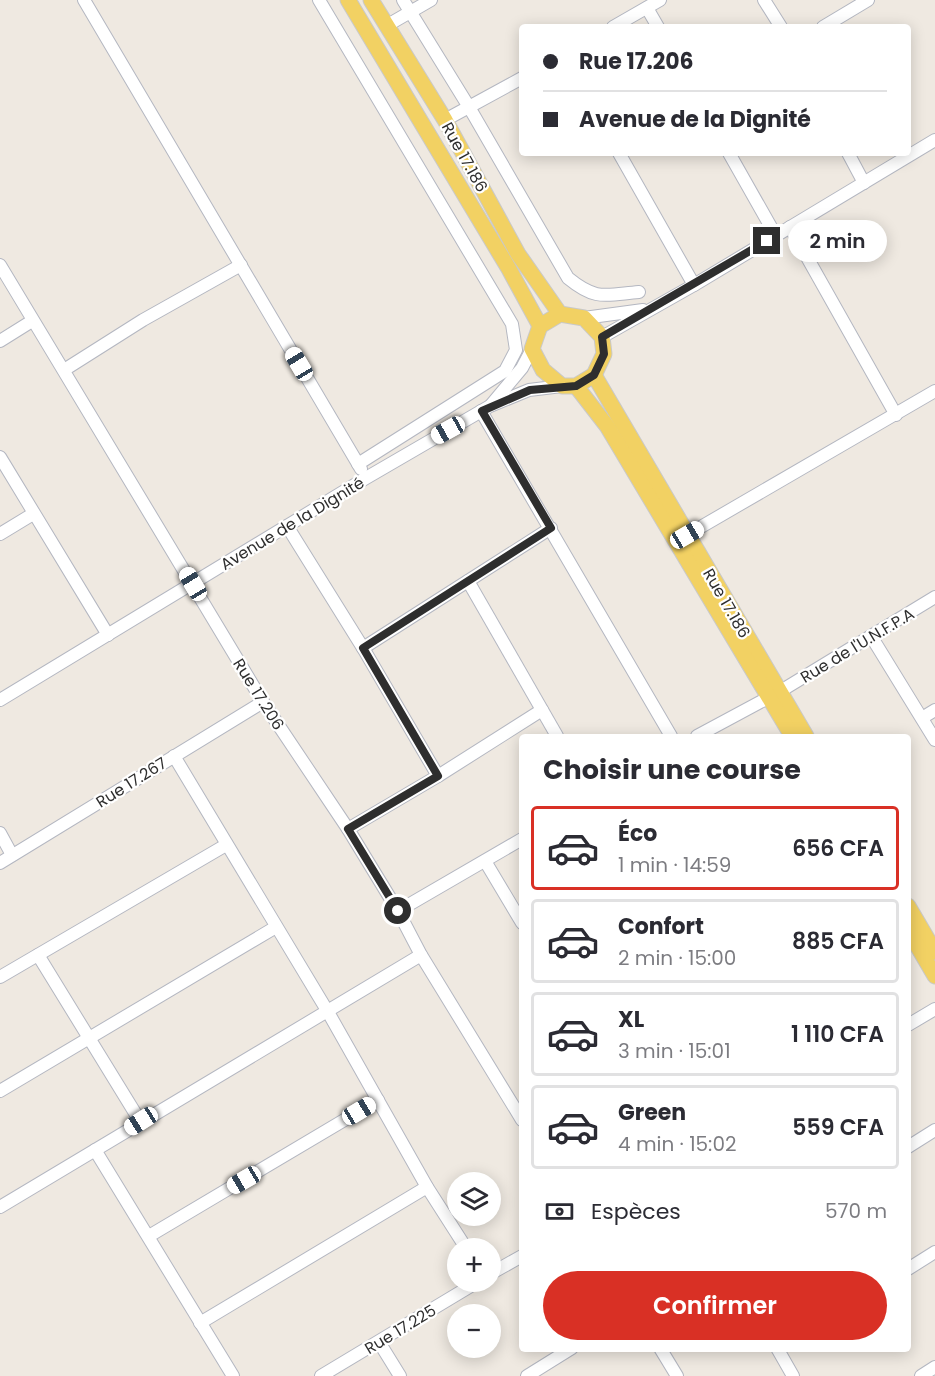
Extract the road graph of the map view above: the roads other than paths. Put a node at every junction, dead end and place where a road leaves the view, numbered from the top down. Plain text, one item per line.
1 (84, 0) edge
2 (319, 0) edge
3 (348, 0) edge
4 (371, 0) edge
5 (403, 0) edge
6 (431, 0) edge
7 (660, 0) edge
8 (764, 0) edge
9 (868, 0) edge
10 (647, 8) junction
11 (410, 12) junction
12 (618, 24) edge
13 (656, 24) edge
14 (779, 24) edge
15 (828, 24) edge
16 (386, 26) junction
17 (519, 80) edge
18 (469, 107) junction
19 (445, 120) junction
20 (935, 140) edge
21 (911, 155) edge
22 (621, 156) edge
23 (731, 156) edge
24 (850, 156) edge
25 (909, 156) edge
26 (864, 183) junction
27 (790, 227) junction
28 (776, 236) junction
29 (0, 265) edge
30 (241, 265) junction
31 (694, 285) junction
32 (639, 292) dead end
33 (651, 309) junction
34 (560, 314) junction
35 (584, 318) junction
36 (32, 321) junction
37 (540, 326) junction
38 (602, 337) junction
39 (0, 341) edge
40 (532, 350) junction
41 (64, 370) junction
42 (594, 375) junction
43 (569, 386) junction
44 (935, 391) edge
45 (486, 409) junction
46 (896, 415) junction
47 (0, 457) edge
48 (358, 464) junction
49 (366, 478) junction
50 (33, 514) junction
51 (287, 526) junction
52 (551, 528) junction
53 (0, 534) edge
54 (687, 535) junction
55 (468, 581) junction
56 (193, 584) junction
57 (935, 597) edge
58 (108, 635) junction
59 (871, 636) junction
60 (363, 648) junction
61 (774, 695) junction
62 (0, 700) edge
63 (263, 702) junction
64 (542, 710) junction
65 (935, 710) edge
66 (922, 718) junction
67 (556, 734) edge
68 (670, 734) edge
69 (701, 734) edge
70 (791, 734) edge
71 (804, 734) edge
72 (935, 740) edge
73 (174, 756) junction
74 (438, 776) junction
75 (348, 829) junction
76 (0, 833) edge
77 (519, 841) edge
78 (226, 845) junction
79 (12, 855) junction
80 (485, 861) junction
81 (0, 863) edge
82 (398, 911) junction
83 (911, 911) edge
84 (519, 918) edge
85 (276, 927) junction
86 (911, 935) edge
87 (935, 952) edge
88 (38, 955) junction
89 (421, 955) junction
90 (935, 976) edge
91 (0, 977) edge
92 (935, 1009) edge
93 (328, 1012) junction
94 (911, 1023) edge
95 (89, 1039) junction
96 (0, 1091) edge
97 (378, 1100) junction
98 (519, 1115) edge
99 (141, 1121) junction
100 (935, 1130) edge
101 (911, 1145) edge
102 (95, 1150) junction
103 (427, 1186) junction
104 (0, 1207) edge
105 (149, 1236) junction
106 (460, 1238) edge
107 (935, 1252) edge
108 (519, 1258) edge
109 (911, 1267) edge
110 (501, 1268) edge
111 (461, 1292) edge
112 (200, 1323) junction
113 (379, 1342) junction
114 (566, 1352) edge
115 (662, 1352) edge
116 (780, 1352) edge
117 (935, 1367) edge
118 (233, 1376) edge
119 (321, 1376) edge
120 (400, 1376) edge
121 (527, 1376) edge
122 (677, 1376) edge
123 (793, 1376) edge
124 (921, 1376) edge

1 - 30 street
2 - 48 street
3 - 37 main road
4 - 16 main road, Rue 17.186
5 - 11 street
6 - 11 street
7 - 10 street
8 - 14 street
9 - 15 street
10 - 12 street
10 - 13 street
11 - 16 street
11 - 18 street
16 - 19 main road, Rue 17.186
17 - 18 street
18 - 19 street
18 - 32 street
19 - 34 main road, Rue 17.186
20 - 21 street
22 - 31 street
23 - 28 street
24 - 26 street
25 - 26 street
26 - 27 street
27 - 28 street
27 - 46 street
28 - 31 street
29 - 36 street, Rue 17.206
30 - 41 street
30 - 48 street
31 - 33 street
33 - 35 street
33 - 38 street
34 - 35 main road
34 - 37 main road
35 - 38 main road
36 - 39 street
36 - 41 street, Rue 17.206
37 - 40 main road
38 - 42 main road
40 - 43 main road
40 - 45 street
41 - 56 street, Rue 17.206
42 - 43 main road
42 - 54 main road, Rue 17.186
43 - 45 street, Avenue de la Dignité
43 - 61 main road
44 - 46 street
45 - 49 street, Avenue de la Dignité
45 - 52 street
46 - 54 street
47 - 50 street
48 - 49 street
49 - 51 street, Avenue de la Dignité
50 - 53 street
50 - 58 street
51 - 56 street, Avenue de la Dignité
51 - 60 street
52 - 55 street
52 - 68 street
54 - 61 main road, Rue 17.186
55 - 60 street
55 - 64 street
56 - 58 street, Avenue de la Dignité
56 - 63 street, Rue 17.206
57 - 59 street, Rue de l'U.N.F.P.A
58 - 62 street, Avenue de la Dignité
59 - 61 street, Rue de l'U.N.F.P.A
59 - 66 street
60 - 74 street
61 - 69 street, Rue de l'U.N.F.P.A
61 - 70 main road
61 - 71 main road, Rue 17.186
63 - 73 street, Rue 17.267
63 - 75 street, Rue 17.206
64 - 67 street
64 - 74 street
65 - 66 street
66 - 72 street
73 - 78 street
73 - 79 street, Rue 17.267
74 - 75 street
75 - 82 street, Rue 17.206
76 - 79 street
77 - 80 street
78 - 85 street
78 - 88 street
79 - 81 street, Rue 17.267
80 - 82 street
80 - 84 street
82 - 89 street, Rue 17.206
83 - 87 main road
85 - 93 street
85 - 95 street
86 - 90 main road
88 - 91 street
88 - 95 street
89 - 93 street
89 - 98 street, Rue 17.206
92 - 94 street
93 - 97 street
93 - 99 street
95 - 96 street
95 - 99 street
97 - 103 street
97 - 105 street
99 - 102 street
100 - 101 street
102 - 104 street
102 - 105 street
103 - 106 street
103 - 112 street
105 - 112 street
107 - 109 street
108 - 110 street
111 - 113 street, Rue 17.225
112 - 118 street
113 - 119 street, Rue 17.225
113 - 120 street
114 - 121 street
115 - 122 street
116 - 123 street
117 - 124 street

